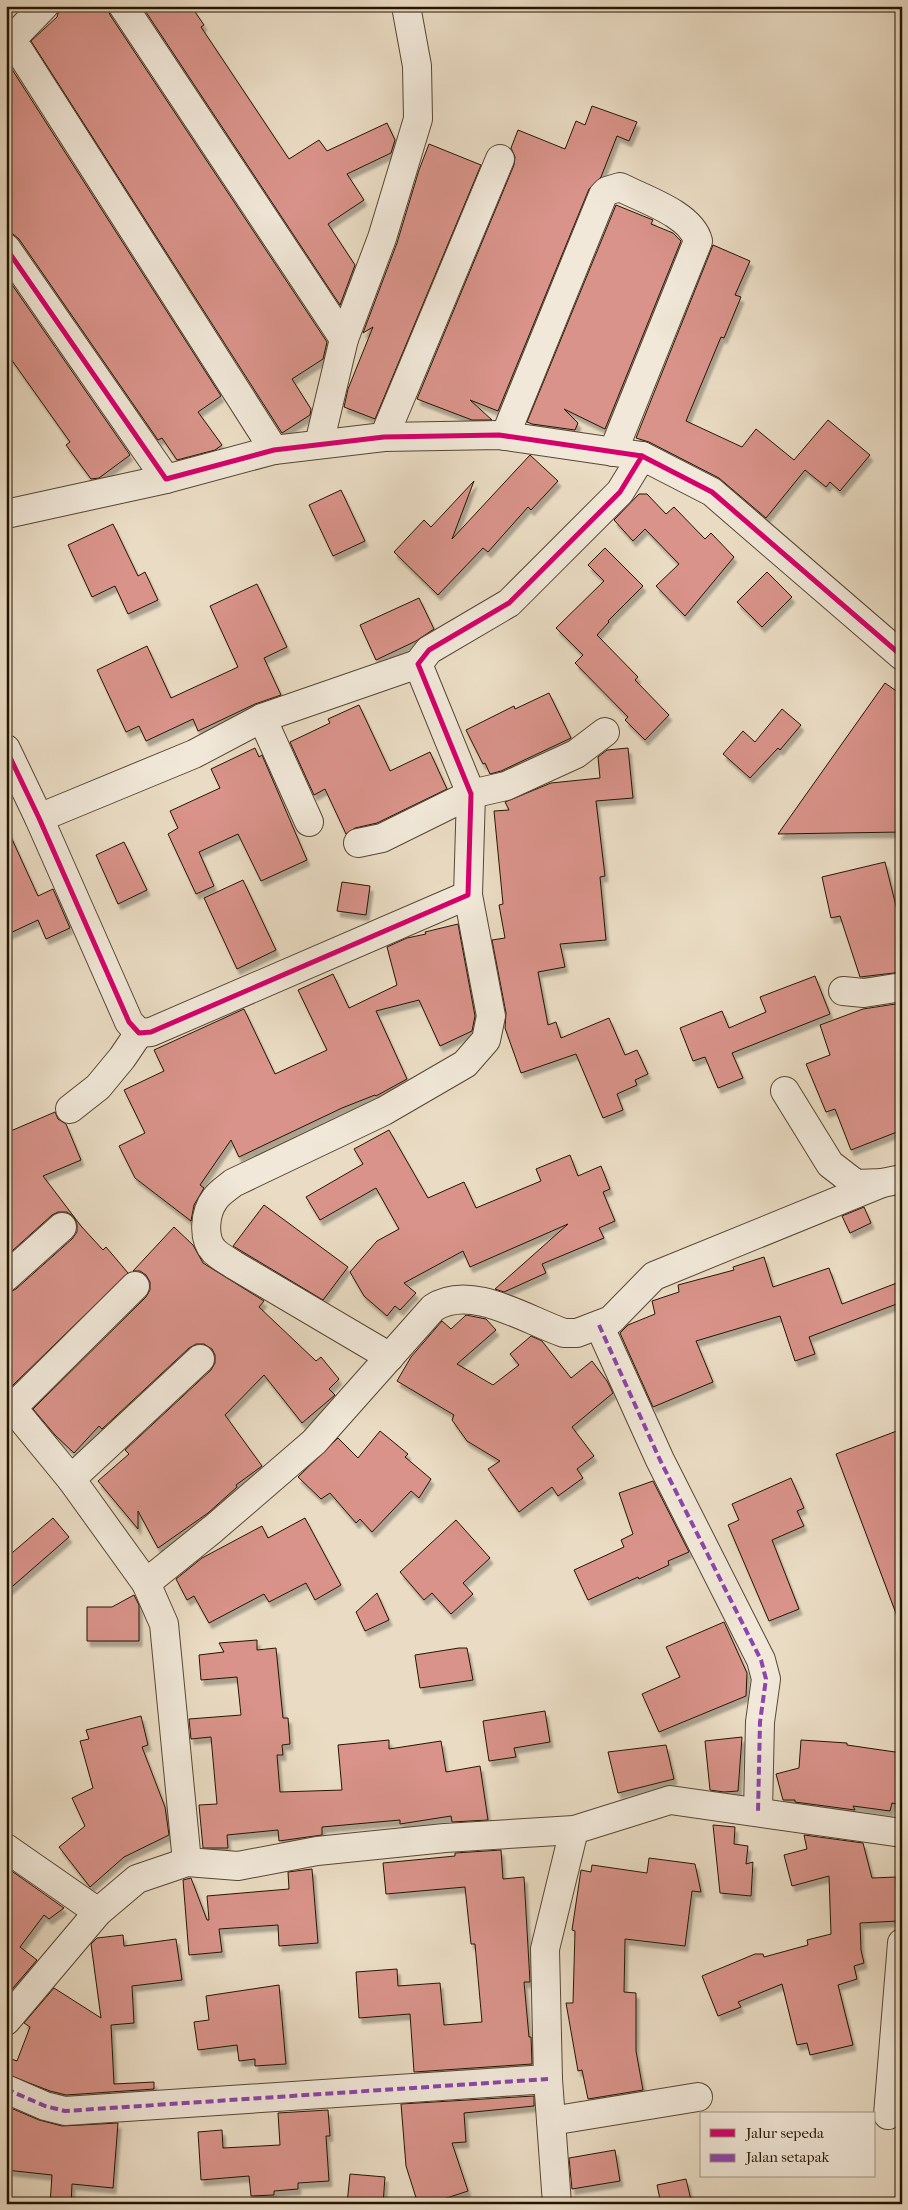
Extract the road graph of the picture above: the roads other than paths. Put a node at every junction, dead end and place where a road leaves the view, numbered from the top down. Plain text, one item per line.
1 (44, 6) edge
2 (123, 6) edge
3 (406, 6) edge
4 (8, 43) edge
5 (500, 159) dead end
6 (6, 248) edge
7 (344, 339) junction
8 (505, 436) junction
9 (384, 437) junction
10 (319, 444) junction
11 (274, 450) junction
12 (614, 452) junction
13 (642, 456) junction
14 (166, 479) junction
15 (6, 514) edge
16 (902, 656) edge
17 (418, 664) junction
18 (262, 718) junction
19 (605, 732) dead end
20 (6, 749) edge
21 (470, 794) junction
22 (39, 818) junction
23 (309, 822) dead end
24 (358, 843) dead end
25 (468, 895) junction
26 (902, 987) edge
27 (843, 991) dead end
28 (139, 1034) junction
29 (785, 1090) dead end
30 (70, 1109) dead end
31 (892, 1181) edge
32 (62, 1227) dead end
33 (6, 1277) edge
34 (135, 1286) dead end
35 (599, 1325) junction
36 (390, 1357) junction
37 (200, 1358) dead end
38 (9, 1404) edge
39 (70, 1479) junction
40 (146, 1583) junction
41 (758, 1812) junction
42 (574, 1830) junction
43 (902, 1833) edge
44 (6, 1848) edge
45 (188, 1862) junction
46 (98, 1912) junction
47 (902, 1943) edge
48 (6, 2021) edge
49 (548, 2079) junction
50 (6, 2089) edge
51 (698, 2097) dead end
52 (888, 2115) dead end
53 (551, 2121) junction
54 (557, 2204) edge

1 - 4 street
2 - 7 street
3 - 7 street
4 - 11 street
5 - 9 street
6 - 14 street
7 - 10 street
8 - 9 street
8 - 12 street
8 - 12 street
9 - 10 street
10 - 11 street
11 - 14 street
12 - 13 street
13 - 16 street
13 - 17 street
14 - 15 street
17 - 18 street
17 - 21 street
18 - 22 street
18 - 23 street
19 - 21 street
20 - 22 street
21 - 24 street
21 - 25 street
22 - 28 street
25 - 28 street
25 - 36 street
26 - 27 street
28 - 30 street
29 - 31 street
31 - 35 street
32 - 33 street
34 - 38 street
35 - 36 street
35 - 41 street
36 - 40 street
37 - 39 street
38 - 39 street
39 - 40 street
40 - 45 street
41 - 42 street
41 - 43 street
42 - 45 street
42 - 49 street
44 - 46 street
45 - 46 street
46 - 48 street
47 - 52 street
49 - 50 street
49 - 53 street
51 - 53 street
53 - 54 street

